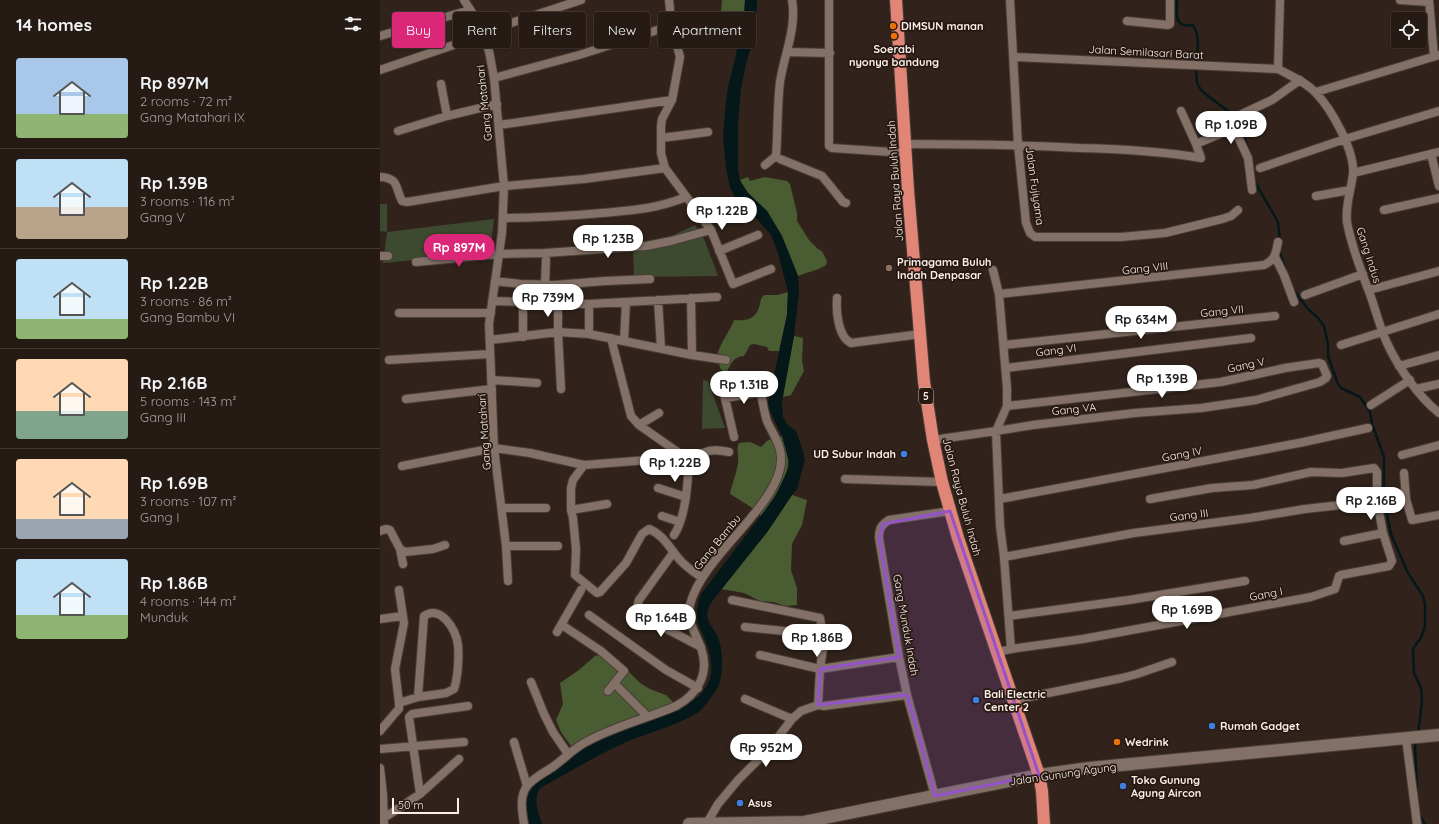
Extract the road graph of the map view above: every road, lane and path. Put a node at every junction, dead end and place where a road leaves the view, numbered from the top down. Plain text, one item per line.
1 (464, 0) edge
2 (581, 0) edge
3 (669, 0) edge
4 (792, 0) edge
5 (830, 0) edge
6 (896, 0) edge
7 (1010, 0) edge
8 (1170, 0) edge
9 (1280, 0) edge
10 (1400, 0) edge
11 (1429, 1) edge
12 (470, 10) joint
13 (670, 12) edge
14 (1127, 22) dead end
15 (511, 23) edge
16 (658, 30) edge
17 (380, 36) edge
18 (453, 45) edge
19 (488, 48) edge
20 (678, 48) edge
21 (787, 52) junction
22 (830, 53) junction
23 (1436, 56) edge
24 (1014, 57) junction
25 (1278, 69) junction
26 (380, 70) edge
27 (494, 78) junction
28 (1300, 80) junction
29 (441, 84) dead end
30 (1316, 92) junction
31 (672, 100) junction
32 (497, 104) junction
33 (1181, 111) dead end
34 (1439, 111) edge
35 (448, 116) junction
36 (499, 125) junction
37 (1234, 128) junction
38 (398, 131) dead end
39 (708, 132) dead end
40 (661, 138) junction
41 (1345, 139) junction
42 (1196, 144) junction
43 (1018, 145) junction
44 (905, 148) junction
45 (1439, 152) edge
46 (1431, 154) junction
47 (780, 159) dead end
48 (765, 165) dead end
49 (665, 168) junction
50 (1260, 168) dead end
51 (1353, 173) junction
52 (380, 177) edge
53 (504, 186) junction
54 (1439, 186) edge
55 (1252, 190) dead end
56 (1350, 190) junction
57 (1316, 196) dead end
58 (686, 197) junction
59 (1439, 198) edge
60 (846, 203) dead end
61 (1238, 210) dead end
62 (1384, 210) dead end
63 (503, 218) junction
64 (711, 230) junction
65 (758, 234) dead end
66 (1278, 242) dead end
67 (719, 251) junction
68 (499, 254) junction
69 (1275, 257) junction
70 (546, 260) dead end
71 (416, 262) dead end
72 (771, 269) dead end
73 (993, 270) dead end
74 (1439, 271) edge
75 (1363, 274) junction
76 (650, 279) dead end
77 (495, 281) junction
78 (545, 284) junction
79 (1369, 290) junction
80 (999, 294) junction
81 (1305, 295) dead end
82 (717, 297) dead end
83 (691, 298) junction
84 (837, 298) dead end
85 (658, 300) junction
86 (492, 301) junction
87 (626, 302) junction
88 (1294, 302) dead end
89 (523, 303) junction
90 (558, 303) junction
91 (588, 304) junction
92 (399, 313) dead end
93 (491, 313) junction
94 (1439, 314) edge
95 (1275, 316) dead end
96 (1383, 331) junction
97 (558, 332) junction
98 (589, 334) junction
99 (921, 334) junction
100 (523, 337) junction
101 (611, 338) junction
102 (1252, 338) dead end
103 (490, 340) junction
104 (624, 341) junction
105 (1004, 345) junction
106 (1341, 345) dead end
107 (661, 348) junction
108 (490, 354) junction
109 (692, 355) junction
110 (1439, 355) edge
111 (388, 360) dead end
112 (726, 360) dead end
113 (1399, 366) junction
114 (1006, 368) junction
115 (492, 380) junction
116 (1410, 380) junction
117 (1320, 382) joint
118 (536, 383) dead end
119 (1439, 384) edge
120 (492, 389) junction
121 (561, 389) dead end
122 (1416, 390) junction
123 (406, 399) dead end
124 (1439, 404) edge
125 (1371, 405) dead end
126 (1007, 406) junction
127 (1429, 406) junction
128 (659, 413) dead end
129 (1439, 413) edge
130 (639, 425) junction
131 (1368, 428) dead end
132 (996, 431) junction
133 (734, 437) dead end
134 (932, 440) junction
135 (1439, 445) edge
136 (494, 448) junction
137 (729, 452) dead end
138 (1402, 455) dead end
139 (648, 460) dead end
140 (689, 460) junction
141 (584, 464) junction
142 (402, 466) dead end
143 (1404, 473) dead end
144 (845, 480) dead end
145 (942, 482) junction
146 (658, 488) dead end
147 (686, 497) junction
148 (1150, 498) dead end
149 (1000, 499) junction
150 (1377, 501) junction
151 (607, 504) dead end
152 (502, 508) junction
153 (546, 508) dead end
154 (571, 510) junction
155 (950, 511) junction
156 (1439, 515) edge
157 (662, 516) dead end
158 (680, 522) junction
159 (380, 531) edge
160 (1383, 534) junction
161 (674, 535) dead end
162 (1344, 541) dead end
163 (445, 545) dead end
164 (506, 546) junction
165 (558, 546) dead end
166 (400, 549) junction
167 (674, 553) junction
168 (1004, 557) junction
169 (403, 564) dead end
170 (702, 578) junction
171 (508, 581) dead end
172 (1245, 581) dead end
173 (399, 590) dead end
174 (581, 590) dead end
175 (732, 600) dead end
176 (589, 615) dead end
177 (403, 616) junction
178 (1009, 616) junction
179 (380, 619) edge
180 (745, 627) dead end
181 (823, 635) junction
182 (701, 647) junction
183 (1011, 649) junction
184 (998, 652) junction
185 (760, 655) dead end
186 (899, 657) junction
187 (1172, 662) dead end
188 (820, 669) junction
189 (531, 682) dead end
190 (614, 683) junction
191 (698, 688) junction
192 (608, 690) dead end
193 (907, 695) junction
194 (418, 697) junction
195 (745, 699) dead end
196 (1014, 700) junction
197 (399, 703) junction
198 (818, 705) junction
199 (468, 706) dead end
200 (647, 716) junction
201 (792, 719) junction
202 (380, 731) edge
203 (1439, 735) edge
204 (1415, 737) junction
205 (464, 742) dead end
206 (514, 742) dead end
207 (413, 747) junction
208 (380, 749) edge
209 (568, 754) junction
210 (459, 760) dead end
211 (380, 768) edge
212 (1040, 775) junction
213 (527, 786) junction
214 (420, 794) junction
215 (935, 796) junction
216 (383, 820) edge
217 (707, 823) junction
218 (524, 824) edge
219 (689, 824) edge
220 (1044, 824) edge
221 (1417, 824) edge

1 - 12 street, Gang Matahari
2 - 15 street
3 - 13 street
4 - 21 street
5 - 22 street
6 - 44 highway, Jalan Raya Buluh Indah / 5
7 - 24 street, Jalan Fujiyama
8 - 14 street
9 - 25 street
10 - 11 street
11 - 23 street
12 - 17 street
16 - 27 street
18 - 26 street
19 - 27 street, Gang Matahari
20 - 31 street
21 - 22 street
21 - 48 street
22 - 44 street
23 - 30 street
24 - 25 street, Jalan Semilasari Barat
24 - 43 street, Jalan Fujiyama
25 - 28 street, Jalan Semilasari Barat
27 - 32 street, Gang Matahari
28 - 30 street, Jalan Semilasari Barat
28 - 37 street
29 - 35 street
30 - 41 street, Gang Indus
31 - 36 street
31 - 40 street
32 - 35 street
32 - 36 street, Gang Matahari
33 - 42 street
34 - 41 street
35 - 38 street
36 - 53 street, Gang Matahari
37 - 42 street
37 - 55 street
39 - 40 street
40 - 49 street
41 - 50 street
41 - 51 street, Gang Indus
42 - 43 street
43 - 44 street
43 - 61 street, Jalan Fujiyama
44 - 99 highway, Jalan Raya Buluh Indah / 5
45 - 46 street
46 - 51 street
46 - 54 street
47 - 60 street
49 - 53 street
49 - 58 street
51 - 56 street, Gang Indus
52 - 53 street
53 - 63 street, Gang Matahari
56 - 57 street
56 - 75 street, Gang Indus
58 - 63 street
58 - 64 street
59 - 62 street
63 - 68 street, Gang Matahari
64 - 67 street
64 - 68 street
65 - 67 street
66 - 69 street
67 - 72 street
68 - 71 street
68 - 77 street, Gang Matahari
69 - 80 street, Gang VIII
69 - 88 street
70 - 78 street
73 - 80 street
74 - 79 street
75 - 79 street, Gang Indus
75 - 81 street
76 - 78 street
77 - 78 street
77 - 86 street, Gang Matahari
79 - 96 street, Gang Indus
80 - 105 street
82 - 83 street
83 - 85 street
83 - 109 street
84 - 99 street
85 - 87 street
85 - 107 street
86 - 89 street
86 - 93 street, Gang Matahari
87 - 91 street
87 - 104 street
89 - 90 street
89 - 100 street
90 - 91 street
90 - 97 street
91 - 98 street
92 - 93 street
93 - 103 street, Gang Matahari
94 - 96 street
95 - 105 street, Gang VII
96 - 106 street
96 - 113 street, Gang Indus
97 - 98 street
97 - 100 street
97 - 121 street
98 - 101 street
99 - 134 highway, Jalan Raya Buluh Indah / 5
100 - 103 street
101 - 104 street
101 - 130 street
102 - 114 street, Gang VI
103 - 108 street, Gang Matahari
104 - 107 street
105 - 114 street
107 - 109 street
108 - 111 street
108 - 115 street, Gang Matahari
109 - 112 street
110 - 113 street
113 - 116 street, Gang Indus
114 - 126 street
115 - 118 street
115 - 120 street, Gang Matahari
116 - 122 street, Gang Indus
116 - 125 street
117 - 126 street, Gang V
117 - 132 street, Gang VA
119 - 122 street
120 - 123 street
120 - 136 street, Gang Matahari
122 - 127 street, Gang Indus
124 - 127 street
126 - 132 street
127 - 129 street, Gang Indus
128 - 130 street
130 - 140 street
131 - 149 street, Gang IV
132 - 134 street, Gang VA
132 - 149 street
133 - 170 street, Gang Bambu
134 - 145 highway, Jalan Raya Buluh Indah / 5
135 - 138 street
136 - 141 street
136 - 142 street
136 - 152 street, Gang Matahari
137 - 140 street
139 - 141 street
140 - 147 street
141 - 154 street
143 - 156 street
144 - 145 street
145 - 155 highway, Jalan Raya Buluh Indah / 5
146 - 147 street
147 - 158 street
148 - 150 street
149 - 168 street
150 - 160 street
150 - 168 street, Gang III
151 - 154 street
152 - 153 street
152 - 164 street, Gang Matahari
154 - 167 street
155 - 184 highway, Jalan Raya Buluh Indah / 5
155 - 186 street, Gang Munduk Indah
157 - 158 street
158 - 161 street
159 - 166 street
160 - 162 street
160 - 183 street, Gang I
163 - 166 street
164 - 165 street
164 - 171 street, Gang Matahari
166 - 169 street
167 - 170 street
167 - 182 street
168 - 178 street
170 - 182 street, Gang Bambu
172 - 178 street
173 - 177 street
174 - 190 street
175 - 181 street
176 - 191 street
177 - 179 street
177 - 197 street
178 - 183 street
180 - 181 street
181 - 188 street
182 - 191 street, Gang Bambu
183 - 184 street
184 - 196 highway, Jalan Raya Buluh Indah / 5
185 - 188 street
186 - 188 street
186 - 193 street, Gang Munduk Indah
187 - 196 street
188 - 198 street
189 - 209 street
190 - 192 street
190 - 200 street
191 - 200 street
193 - 198 street
193 - 215 street, Gang Munduk Indah
194 - 194 street
194 - 197 street
195 - 201 street
196 - 212 highway, Jalan Raya Buluh Indah / 5
197 - 202 street
198 - 201 street
199 - 207 street
200 - 209 street
201 - 217 street
203 - 204 main road, Jalan Gunung Agung
204 - 212 main road, Jalan Gunung Agung
204 - 221 street
205 - 207 street
206 - 213 street
207 - 208 street
207 - 214 street
209 - 213 street
210 - 214 street
211 - 216 street
212 - 215 main road, Jalan Gunung Agung
212 - 220 highway, 5
213 - 218 street
214 - 216 street
215 - 217 main road, Jalan Gunung Agung
217 - 219 main road, Jalan Gunung Agung

